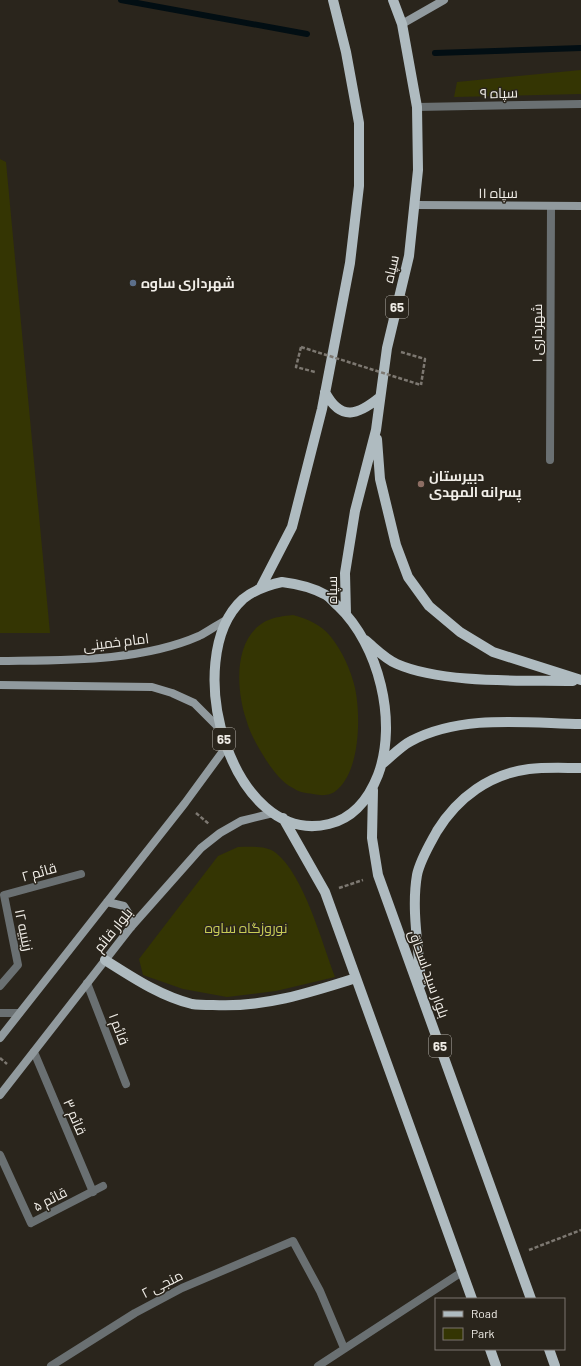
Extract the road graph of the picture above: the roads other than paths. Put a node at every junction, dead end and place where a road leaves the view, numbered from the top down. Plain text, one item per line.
1 (333, 0) edge
2 (393, 0) edge
3 (444, 0) edge
4 (402, 24) junction
5 (581, 104) edge
6 (417, 107) junction
7 (414, 205) junction
8 (550, 206) junction
9 (581, 206) edge
10 (326, 392) junction
11 (380, 397) junction
12 (376, 430) junction
13 (550, 460) dead end
14 (261, 587) junction
15 (346, 614) junction
16 (228, 619) junction
17 (365, 640) junction
18 (0, 660) edge
19 (581, 681) edge
20 (0, 685) edge
21 (581, 724) edge
22 (221, 730) junction
23 (226, 747) junction
24 (382, 764) junction
25 (581, 768) edge
26 (372, 790) junction
27 (273, 813) junction
28 (283, 818) junction
29 (81, 874) dead end
30 (4, 895) joint
31 (107, 902) junction
32 (131, 928) junction
33 (106, 960) junction
34 (356, 978) junction
35 (87, 983) junction
36 (0, 986) edge
37 (422, 996) junction
38 (0, 1013) edge
39 (20, 1013) junction
40 (0, 1038) edge
41 (34, 1052) junction
42 (126, 1084) dead end
43 (0, 1095) edge
44 (0, 1155) edge
45 (103, 1186) dead end
46 (93, 1192) junction
47 (462, 1272) junction
48 (472, 1298) edge
49 (531, 1298) edge
50 (344, 1348) junction
51 (490, 1350) edge
52 (549, 1350) edge
53 (51, 1366) edge
54 (318, 1366) edge
55 (496, 1366) edge
56 (555, 1366) edge

1 - 10 main road, 65
2 - 4 main road, سپاه / 65
3 - 4 street
4 - 6 main road, سپاه / 65
5 - 6 street, سپاه ۹
6 - 7 main road, سپاه / 65
7 - 8 street, سپاه ۱۱
7 - 11 main road, سپاه / 65
8 - 9 street, سپاه ۱۱
8 - 13 street, شهرداری ۱
10 - 11 main road
10 - 14 main road, 65
11 - 12 main road, سپاه / 65
12 - 15 main road, سپاه / 65
12 - 19 main road
14 - 15 main road, 65
14 - 16 main road, 65
15 - 17 main road, 65
16 - 18 street, امام خمینی
16 - 22 main road, 65
17 - 19 main road
17 - 24 main road, 65
20 - 22 street
21 - 24 main road
22 - 23 main road, 65
23 - 27 main road, 65
23 - 31 street, بلوار قائم
24 - 26 main road, 65
25 - 37 main road
26 - 28 main road, 65
26 - 37 main road, بلوار سید اسحاق / 65
27 - 28 main road, 65
27 - 32 street, بلوار قائم
28 - 34 main road
29 - 30 street, قائم ۲
30 - 36 street, زینبیه ۱۲
31 - 32 street
31 - 39 street, بلوار قائم
32 - 33 street, بلوار قائم
33 - 34 main road
33 - 35 street, بلوار قائم
34 - 47 main road
35 - 41 street, بلوار قائم
35 - 42 street, قائم ۱
37 - 49 main road, بلوار سید اسحاق / 65
38 - 39 street
39 - 40 street, بلوار قائم
41 - 43 street, بلوار قائم
41 - 46 street, قائم ۳
44 - 46 street, قائم ۵
45 - 46 street, قائم ۵
47 - 48 main road
47 - 50 street
50 - 53 street, منجی ۲
50 - 54 street
51 - 55 main road
52 - 56 main road

